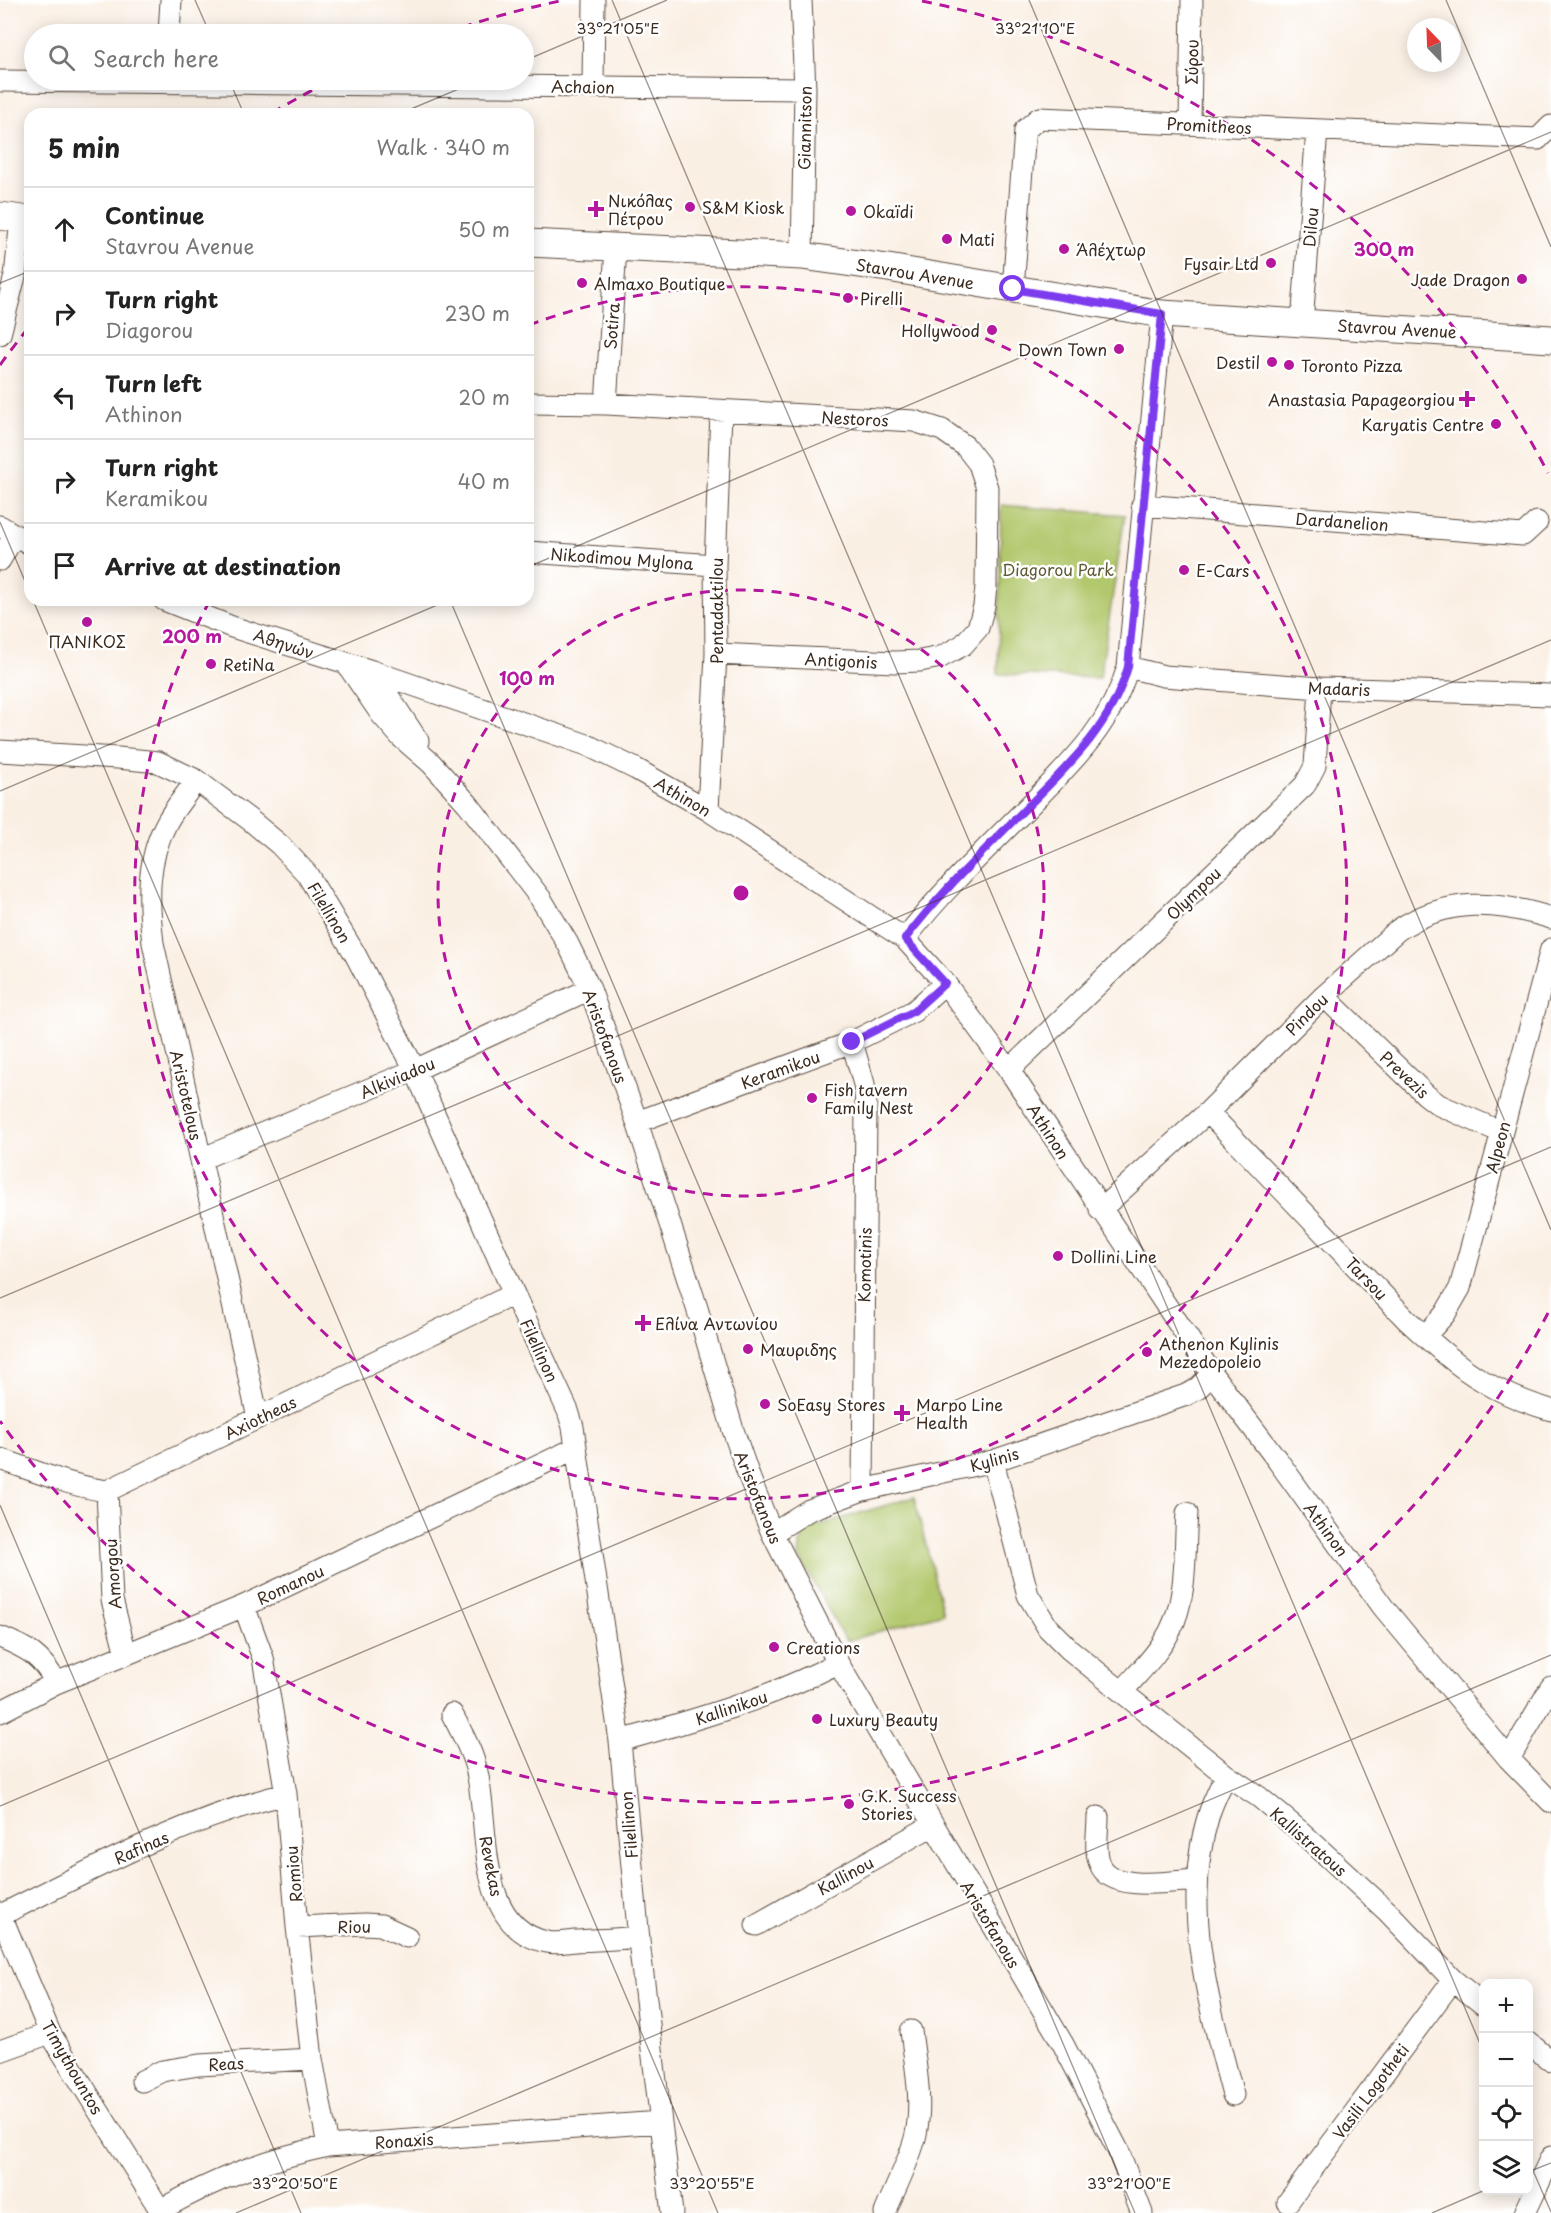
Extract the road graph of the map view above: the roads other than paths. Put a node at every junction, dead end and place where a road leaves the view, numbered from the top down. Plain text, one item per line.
1 (171, 0) edge
2 (594, 0) edge
3 (801, 0) edge
4 (1192, 0) edge
5 (170, 24) edge
6 (0, 81) edge
7 (24, 81) edge
8 (534, 85) edge
9 (593, 86) junction
10 (805, 89) junction
11 (1190, 123) junction
12 (1551, 126) edge
13 (1317, 130) junction
14 (17, 219) edge
15 (534, 243) edge
16 (616, 248) junction
17 (802, 256) junction
18 (1013, 289) junction
19 (1162, 314) junction
20 (1302, 324) junction
21 (0, 334) edge
22 (1551, 339) edge
23 (534, 403) edge
24 (606, 404) junction
25 (721, 412) junction
26 (1142, 505) junction
27 (1537, 522) dead end
28 (15, 536) edge
29 (534, 552) edge
30 (0, 560) edge
31 (715, 565) junction
32 (179, 606) edge
33 (963, 645) joint
34 (716, 654) junction
35 (346, 663) junction
36 (1128, 667) junction
37 (372, 671) junction
38 (1320, 688) junction
39 (1551, 695) edge
40 (0, 751) edge
41 (431, 763) junction
42 (196, 780) junction
43 (708, 810) junction
44 (1551, 918) edge
45 (905, 939) junction
46 (1551, 949) edge
47 (945, 983) junction
48 (590, 989) junction
49 (1324, 996) junction
50 (852, 1042) junction
51 (415, 1070) junction
52 (1009, 1070) junction
53 (1208, 1112) junction
54 (637, 1122) junction
55 (1501, 1132) junction
56 (201, 1159) junction
57 (1101, 1210) junction
58 (514, 1294) junction
59 (1425, 1336) junction
60 (1212, 1374) junction
61 (1551, 1410) edge
62 (258, 1418) junction
63 (576, 1448) junction
64 (0, 1458) edge
65 (993, 1461) junction
66 (863, 1490) junction
67 (107, 1491) junction
68 (1187, 1513) dead end
69 (772, 1533) junction
70 (244, 1606) junction
71 (0, 1637) edge
72 (126, 1654) junction
73 (837, 1663) junction
74 (56, 1683) junction
75 (1551, 1687) edge
76 (1122, 1692) junction
77 (0, 1712) edge
78 (452, 1714) dead end
79 (620, 1741) junction
80 (1509, 1759) junction
81 (1226, 1775) junction
82 (286, 1794) junction
83 (1551, 1802) edge
84 (1098, 1817) dead end
85 (933, 1825) junction
86 (1197, 1880) junction
87 (0, 1914) edge
88 (756, 1925) dead end
89 (297, 1928) junction
90 (407, 1937) dead end
91 (639, 1937) junction
92 (1453, 1980) junction
93 (1479, 2001) edge
94 (911, 2031) dead end
95 (50, 2033) junction
96 (1533, 2046) edge
97 (0, 2051) edge
98 (312, 2059) junction
99 (1551, 2061) edge
100 (142, 2081) dead end
101 (1233, 2095) dead end
102 (660, 2122) junction
103 (328, 2146) junction
104 (1551, 2157) edge
105 (1288, 2202) dead end
106 (161, 2211) edge
107 (672, 2213) edge
108 (885, 2213) edge
109 (1142, 2213) edge
110 (1525, 2213) edge

1 - 5 street
2 - 9 street
3 - 10 street, Giannitson
4 - 11 street, Σύρου
6 - 7 street, Achaion
8 - 9 street, Achaion
9 - 10 street, Achaion
10 - 17 street, Giannitson
11 - 13 street, Promitheos
11 - 18 street, Promitheos
12 - 13 street, Promitheos
13 - 20 street, Dilou
14 - 21 street
15 - 16 main road, Stavrou Avenue
16 - 17 main road, Stavrou Avenue
16 - 24 street, Sotira
17 - 18 main road, Stavrou Avenue
18 - 19 main road, Stavrou Avenue
19 - 20 main road, Stavrou Avenue
19 - 26 street
20 - 22 main road, Stavrou Avenue
23 - 24 street, Nestoros
24 - 25 street, Nestoros
25 - 31 street, Pentadaktilou
25 - 33 street, Nestoros
26 - 27 street, Dardanelion
26 - 36 street
28 - 30 street
29 - 31 street, Nikodimou Mylona
31 - 34 street, Pentadaktilou
32 - 35 street, Αθηνών
33 - 34 street, Antigonis
34 - 43 street, Pentadaktilou
35 - 37 street, Αθηνών
35 - 41 street, Aristofanous
36 - 38 street, Madaris
36 - 45 street
37 - 41 street, Aristofanous
37 - 43 street, Athinon
38 - 39 street, Madaris
38 - 52 street, Olympou
40 - 42 street, Filellinon
41 - 48 street, Aristofanous
42 - 51 street, Filellinon
42 - 56 street, Aristotelous
43 - 45 street, Athinon
44 - 49 street, Pindou
45 - 47 street, Athinon
46 - 55 street, Alpeon
47 - 50 street, Keramikou
47 - 52 street, Athinon
48 - 51 street, Alkiviadou
48 - 54 street, Aristofanous
49 - 53 street, Pindou
49 - 55 street, Prevezis
50 - 54 street, Keramikou
50 - 66 street, Komotinis
51 - 56 street, Alkiviadou
51 - 58 street, Filellinon
52 - 57 street, Athinon
53 - 57 street, Pindou
53 - 59 street, Tarsou
54 - 69 street, Aristofanous
55 - 59 street, Alpeon
56 - 62 street, Aristotelous
57 - 60 street, Athinon
58 - 62 street, Axiotheas
58 - 63 street, Filellinon
59 - 61 street, Tarsou
60 - 65 street, Kylinis
60 - 80 street, Athinon
62 - 67 street, Axiotheas
63 - 70 street, Romanou
63 - 79 street, Filellinon
64 - 67 street
65 - 66 street, Kylinis
65 - 76 street, Kallistratous
66 - 69 street, Kylinis
67 - 72 street, Amorgou
68 - 76 street
69 - 73 street, Aristofanous
70 - 72 street, Romanou
70 - 82 street, Romiou
71 - 74 street
72 - 74 street, Romanou
73 - 79 street, Kallinikou
73 - 85 street, Aristofanous
74 - 77 street, Romanou
75 - 80 street
76 - 81 street, Kallistratous
78 - 91 street, Revekas
79 - 91 street, Filellinon
80 - 83 street, Athinon
81 - 86 street
81 - 92 street, Kallistratous
82 - 87 street, Rafinas
82 - 89 street, Romiou
84 - 86 street
85 - 88 street, Kallinou
85 - 109 street, Aristofanous
86 - 101 street
87 - 95 street, Timythountos
89 - 90 street, Riou
89 - 98 street, Romiou
91 - 102 street, Filellinon
92 - 93 street, Kallistratous
92 - 105 street, Vasili Logotheti
94 - 108 street
95 - 97 street
95 - 106 street, Timythountos
96 - 99 street
98 - 100 street, Reas
98 - 103 street, Romiou
102 - 103 street, Ronaxis
102 - 107 street, Filellinon
103 - 106 street, Ronaxis
104 - 110 street

